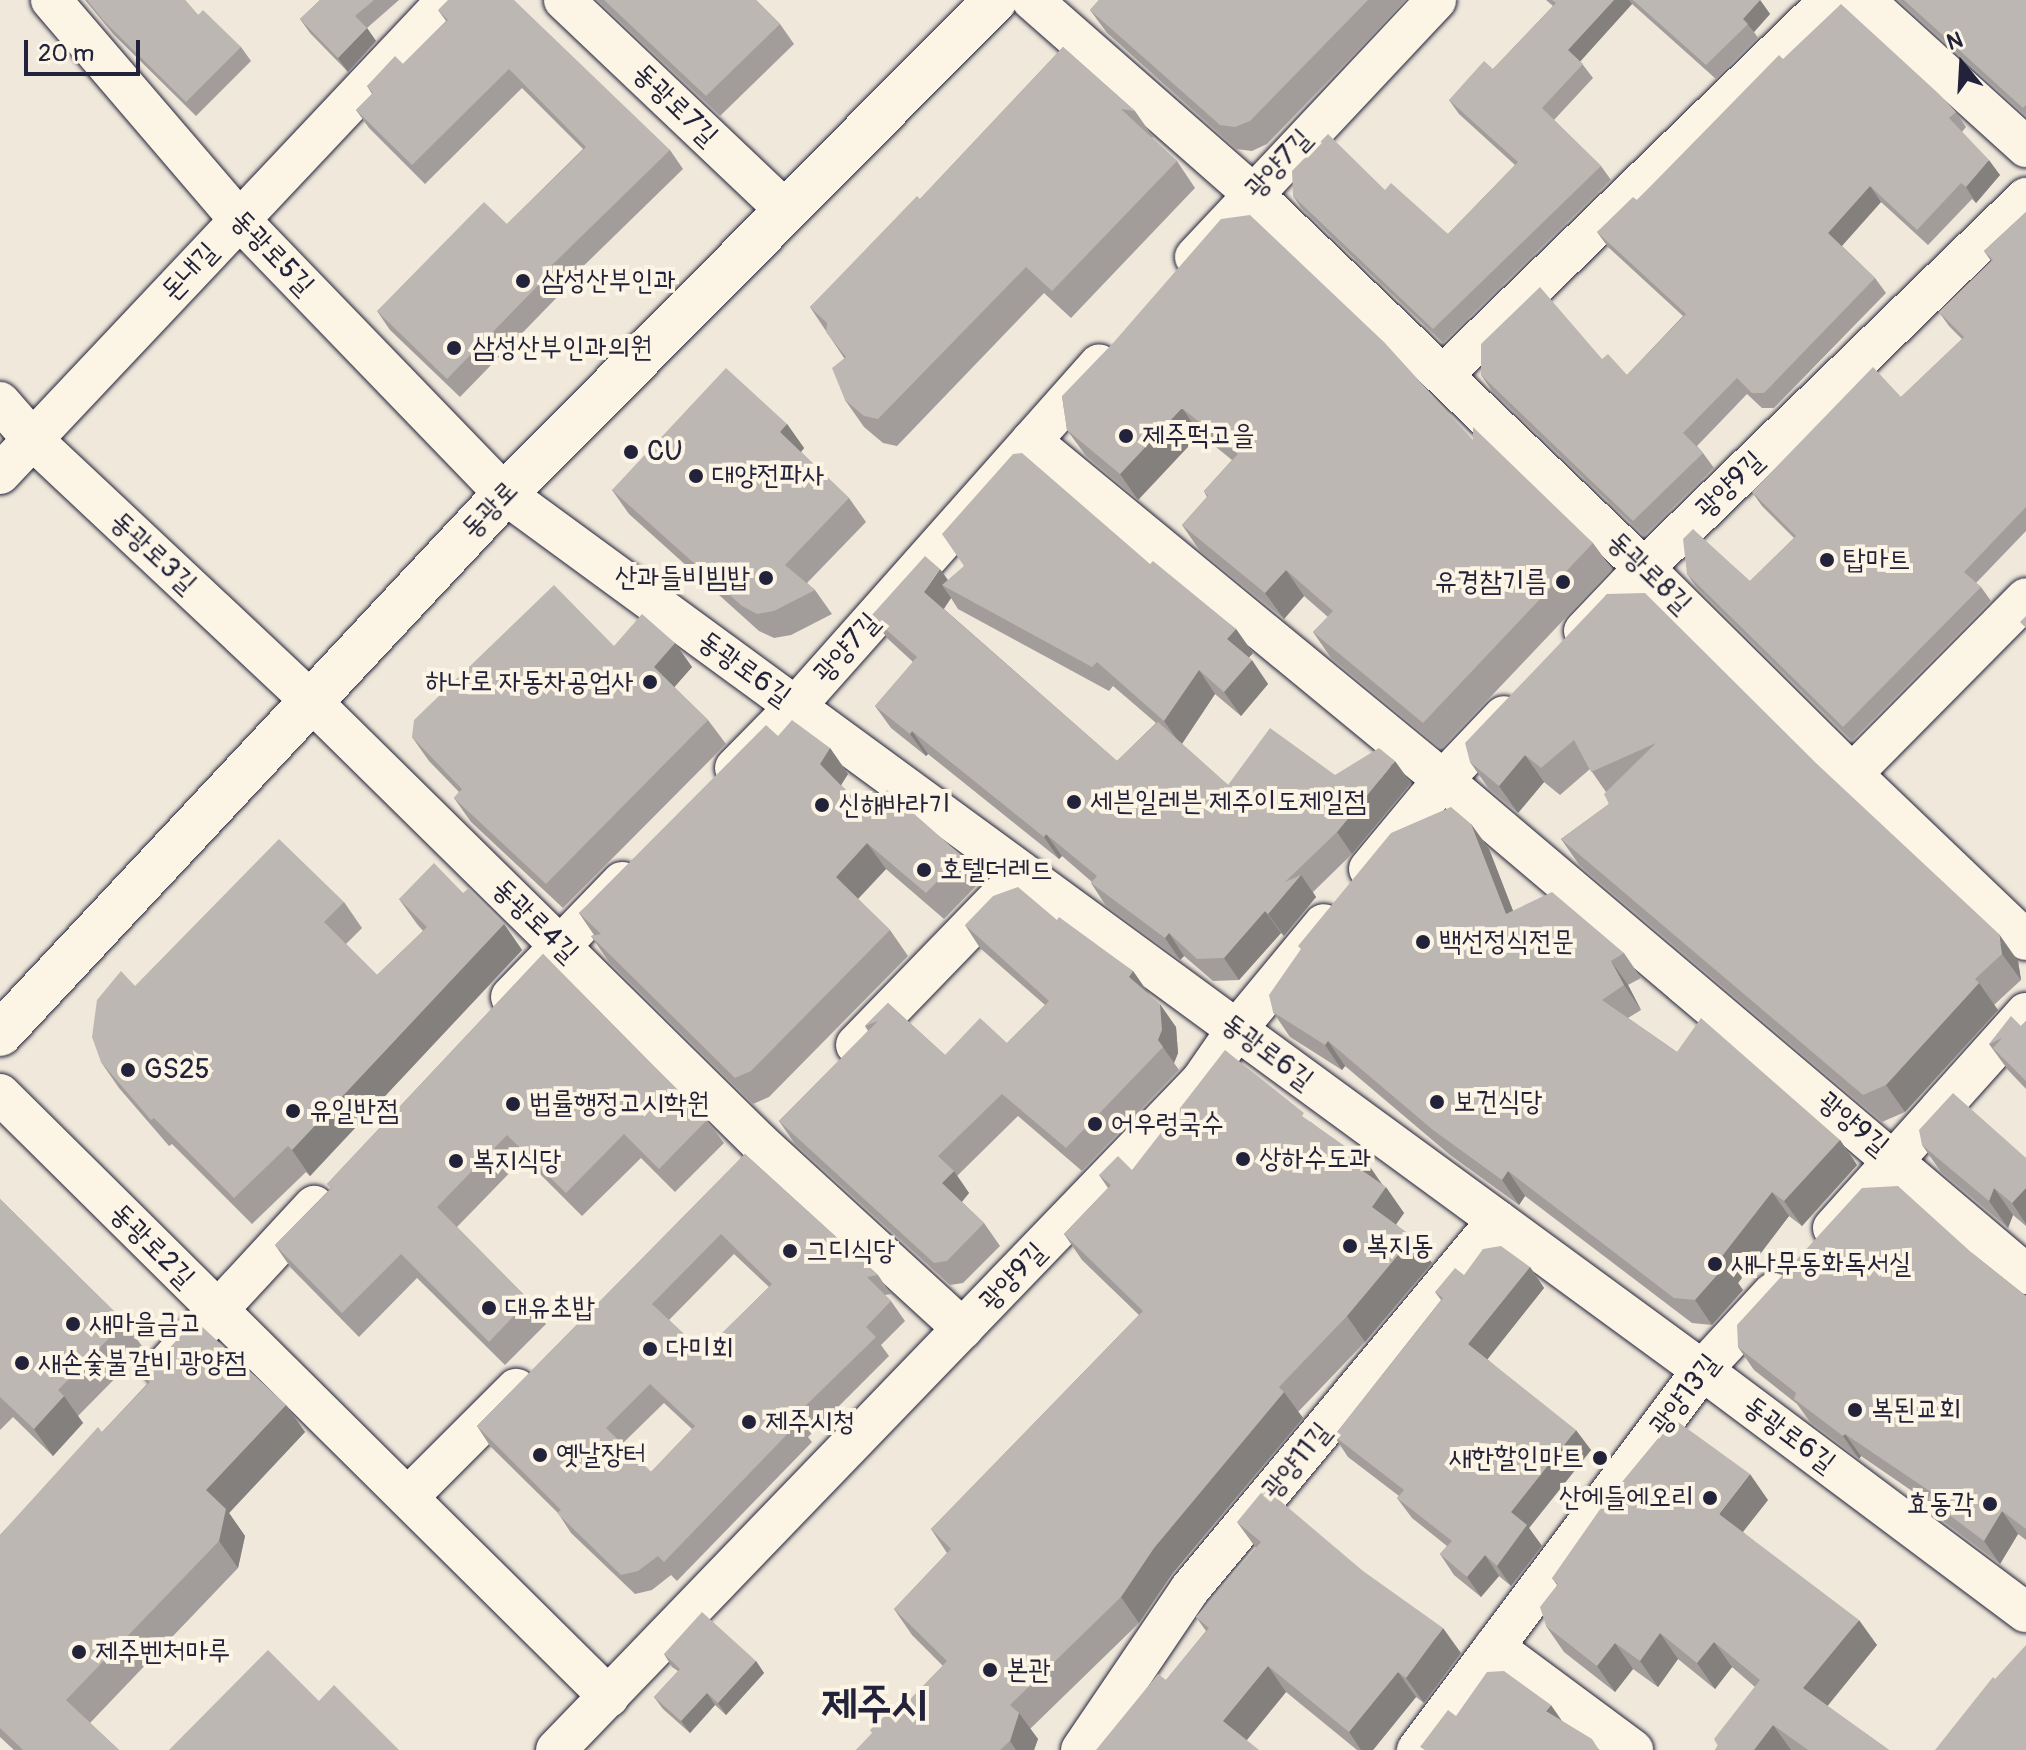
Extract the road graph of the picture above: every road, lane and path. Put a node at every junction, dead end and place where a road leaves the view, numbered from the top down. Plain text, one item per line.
1 (51, 0) edge
2 (447, 0) edge
3 (564, 0) edge
4 (995, 0) edge
5 (1032, 0) edge
6 (1436, 0) edge
7 (1830, 0) edge
8 (1864, 0) edge
9 (2026, 147) edge
10 (1252, 193) junction
11 (2026, 198) edge
12 (786, 211) junction
13 (239, 219) junction
14 (1168, 287) edge
15 (1126, 334) edge
16 (1443, 375) junction
17 (0, 402) edge
18 (33, 440) junction
19 (1031, 441) junction
20 (0, 474) edge
21 (505, 494) junction
22 (1644, 568) junction
23 (2026, 598) edge
24 (1559, 657) edge
25 (1528, 690) edge
26 (310, 700) junction
27 (795, 707) junction
28 (1852, 774) junction
29 (1443, 780) junction
30 (705, 798) edge
31 (649, 854) edge
32 (1022, 873) junction
33 (2026, 940) edge
34 (559, 945) junction
35 (2026, 1013) edge
36 (484, 1025) edge
37 (1237, 1029) junction
38 (0, 1034) edge
39 (825, 1076) edge
40 (0, 1094) edge
41 (1895, 1160) junction
42 (334, 1185) edge
43 (1497, 1220) junction
44 (2026, 1274) edge
45 (216, 1310) junction
46 (963, 1329) junction
47 (540, 1364) edge
48 (1702, 1370) junction
49 (144, 1390) edge
50 (408, 1497) junction
51 (2026, 1612) edge
52 (1494, 1647) junction
53 (609, 1697) junction
54 (556, 1750) edge
55 (1081, 1750) edge
56 (1417, 1750) edge
57 (1633, 1750) edge

1 - 13 street, 동광로5길
2 - 13 street, 돈내길
3 - 12 street, 동광로7길
4 - 12 main road, 동광로
5 - 10 street, 동광로8길
6 - 10 street, 광양7길
7 - 16 street
8 - 9 street
10 - 14 street, 광양7길
10 - 16 street, 동광로8길
11 - 22 street, 광양9길
12 - 21 main road, 동광로
13 - 18 street, 돈내길
13 - 21 street, 동광로5길
15 - 19 street, 광양7길
16 - 22 street, 동광로8길
17 - 18 street, 동광로3길
18 - 20 street, 돈내길
18 - 26 street, 동광로3길
19 - 27 street, 광양7길
19 - 29 street
21 - 26 main road, 동광로
21 - 27 street, 동광로6길
22 - 24 street, 광양9길
22 - 28 street, 동광로8길
23 - 28 street
25 - 29 street, 광양9길
26 - 34 street, 동광로4길
26 - 38 main road, 동광로
27 - 30 street, 광양7길
27 - 32 street, 동광로6길
28 - 33 street, 동광로8길
29 - 37 street, 광양9길
29 - 41 street, 광양9길
31 - 34 street
32 - 37 street, 동광로6길
32 - 39 street
34 - 36 street
34 - 46 street, 동광로4길
35 - 41 street, 광양13길
37 - 43 street, 동광로6길
37 - 46 street, 광양9길
40 - 45 street, 동광로2길
41 - 44 street
41 - 48 street, 광양13길
42 - 45 street
43 - 48 street, 동광로6길
43 - 55 street, 광양11길
45 - 49 street
45 - 50 street, 동광로2길
46 - 53 street, 광양9길
47 - 50 street
48 - 51 street, 동광로6길
48 - 52 street, 광양13길
50 - 53 street, 동광로2길
52 - 56 street, 광양13길
52 - 57 street
53 - 54 street, 광양9길

